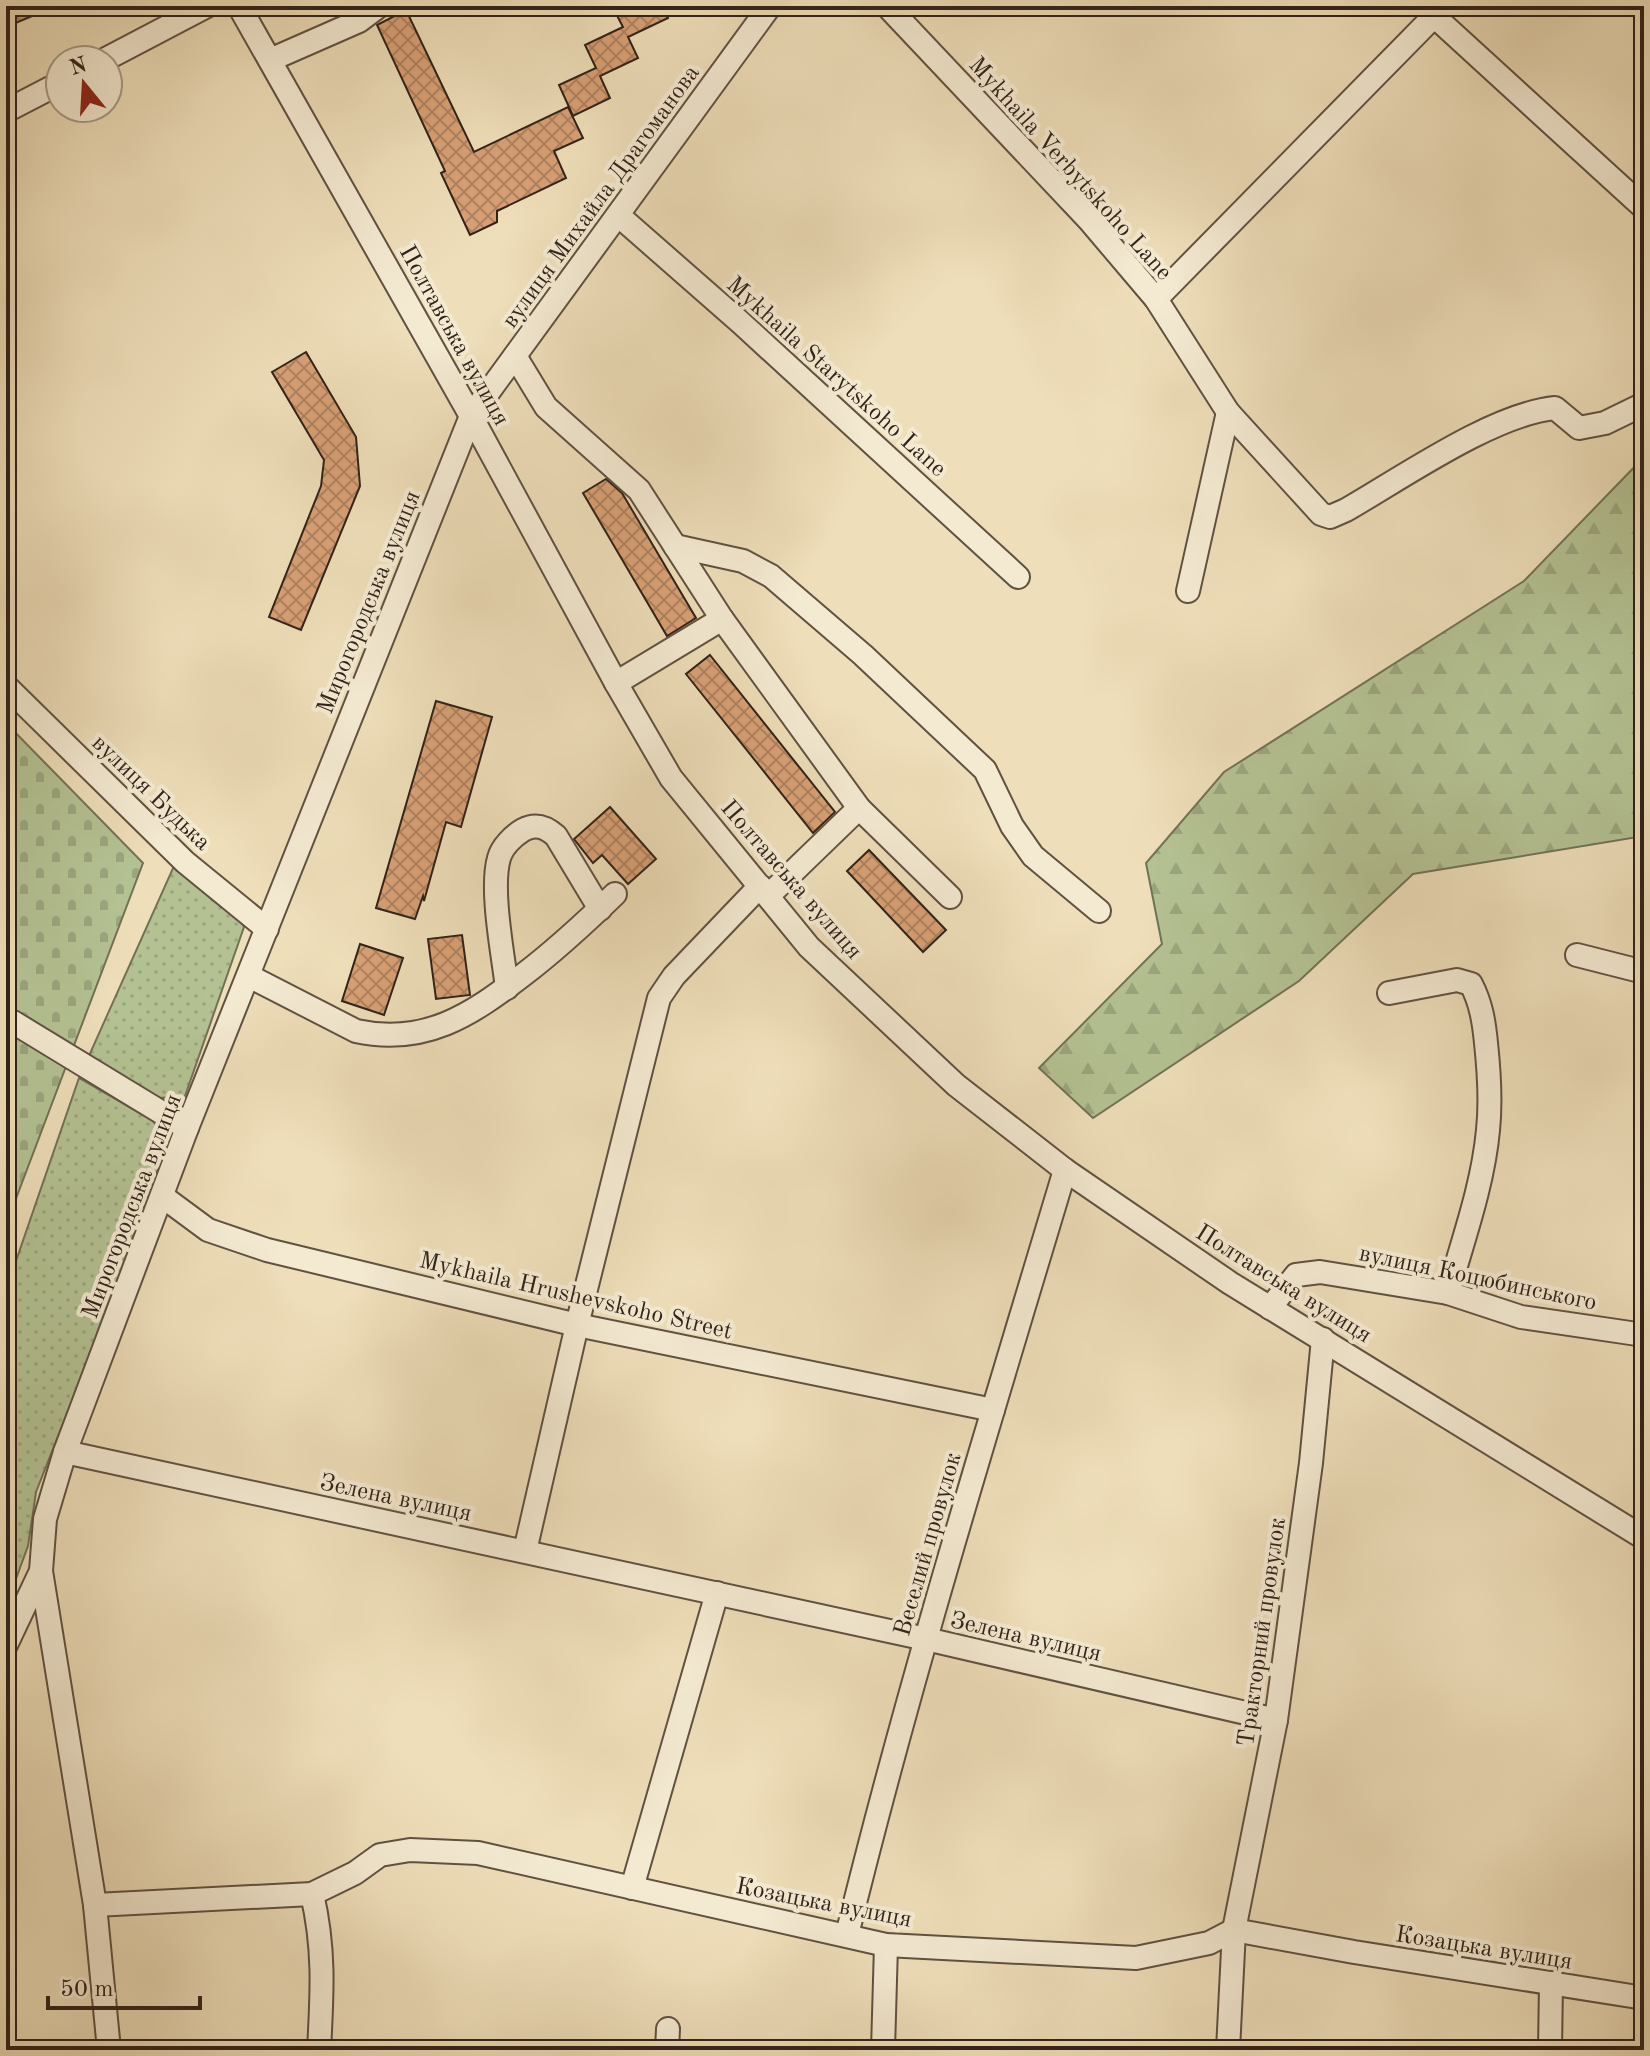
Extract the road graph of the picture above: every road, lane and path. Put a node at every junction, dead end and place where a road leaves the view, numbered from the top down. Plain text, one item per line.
1 (207, 6) edge
2 (239, 6) edge
3 (379, 6) edge
4 (770, 6) edge
5 (887, 6) edge
6 (1439, 11) edge
7 (124, 50) edge
8 (270, 60) junction
9 (44, 91) edge
10 (6, 111) edge
11 (1644, 208) edge
12 (618, 215) junction
13 (1156, 299) junction
14 (515, 356) junction
15 (1644, 404) edge
16 (1228, 412) junction
17 (471, 416) junction
18 (675, 546) junction
19 (1018, 577) dead end
20 (1188, 591) dead end
21 (722, 619) junction
22 (616, 683) junction
23 (6, 686) edge
24 (859, 808) junction
25 (764, 891) junction
26 (950, 897) dead end
27 (1099, 911) dead end
28 (267, 929) junction
29 (1577, 955) dead end
30 (1644, 972) edge
31 (249, 976) junction
32 (507, 988) junction
33 (1389, 993) dead end
34 (13, 1022) dead end
35 (187, 1128) junction
36 (1065, 1170) junction
37 (162, 1196) junction
38 (1448, 1293) junction
39 (1270, 1308) junction
40 (577, 1325) junction
41 (1644, 1335) edge
42 (1323, 1339) junction
43 (993, 1410) junction
44 (65, 1452) junction
45 (1644, 1538) edge
46 (525, 1551) junction
47 (41, 1571) junction
48 (717, 1593) junction
49 (926, 1639) junction
50 (6, 1645) edge
51 (1276, 1720) junction
52 (632, 1888) junction
53 (312, 1894) junction
54 (95, 1905) junction
55 (1234, 1930) junction
56 (847, 1935) junction
57 (886, 1945) junction
58 (1551, 1983) junction
59 (1644, 1998) edge
60 (109, 2050) edge
61 (319, 2050) edge
62 (883, 2050) edge
63 (1228, 2050) edge
64 (1550, 2050) edge

1 - 7 street
2 - 8 street, Полтавська вулиця
3 - 8 street
4 - 12 street, вулиця Михайла Драгоманова
5 - 13 street, Mykhaila Verbytskoho Lane
6 - 11 street
6 - 13 street
8 - 17 street, Полтавська вулиця
9 - 10 street
12 - 14 street, вулиця Михайла Драгоманова
12 - 19 street, Mykhaila Starytskoho Lane
13 - 16 street, Mykhaila Verbytskoho Lane
14 - 17 street, вулиця Михайла Драгоманова
14 - 18 street
15 - 16 street, Mykhaila Verbytskoho Lane
16 - 20 street
17 - 22 street, Полтавська вулиця
17 - 28 street, Мирогородська вулиця
18 - 21 street
18 - 27 street
21 - 22 street
21 - 24 street
22 - 25 street, Полтавська вулиця
23 - 28 street, вулиця Будька
24 - 25 street
24 - 26 street
25 - 36 street, Полтавська вулиця
25 - 40 street
28 - 31 street, Мирогородська вулиця
29 - 30 street
31 - 32 street
31 - 35 street, Мирогородська вулиця
32 - 32 street
33 - 38 street
34 - 35 street
35 - 37 street, Мирогородська вулиця
36 - 39 street, Полтавська вулиця
36 - 43 street, Веселий провулок
37 - 40 street, Mykhaila Hrushevskoho Street
37 - 44 street, Мирогородська вулиця
38 - 39 street, вулиця Коцюбинського
38 - 41 street, вулиця Коцюбинського
39 - 42 street, Полтавська вулиця
40 - 43 street, Mykhaila Hrushevskoho Street
40 - 46 street
42 - 45 street, Полтавська вулиця
42 - 51 street, Тракторний провулок
43 - 49 street, Веселий провулок
44 - 46 street, Зелена вулиця
44 - 47 street, Мирогородська вулиця
46 - 48 street, Зелена вулиця
47 - 50 street
47 - 54 street, Мирогородська вулиця
48 - 49 street, Зелена вулиця
48 - 52 street
49 - 51 street, Зелена вулиця
49 - 56 street, Веселий провулок
51 - 55 street, Тракторний провулок
52 - 53 street, Козацька вулиця
52 - 56 street, Козацька вулиця
53 - 54 street, Козацька вулиця
53 - 61 street
54 - 60 street, Мирогородська вулиця
55 - 57 street, Козацька вулиця
55 - 58 street, Козацька вулиця
55 - 63 street, Тракторний провулок
56 - 57 street, Козацька вулиця
57 - 62 street
58 - 59 street, Козацька вулиця
58 - 64 street

